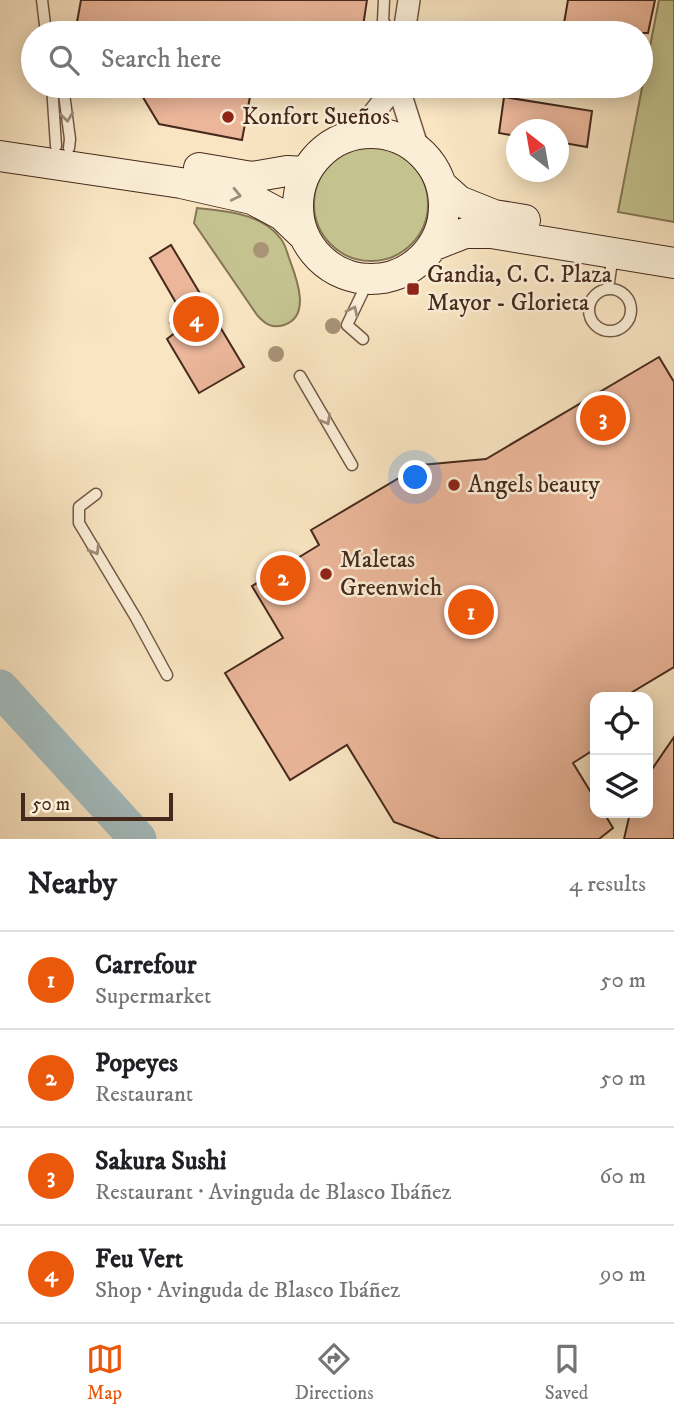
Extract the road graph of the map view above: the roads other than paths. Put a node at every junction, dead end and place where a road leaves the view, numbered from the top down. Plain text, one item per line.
1 (42, 0) edge
2 (384, 0) edge
3 (409, 0) edge
4 (49, 21) edge
5 (383, 21) edge
6 (406, 21) edge
7 (54, 98) edge
8 (65, 98) edge
9 (386, 98) edge
10 (400, 98) edge
11 (358, 134) junction
12 (0, 137) edge
13 (62, 147) junction
14 (418, 149) junction
15 (0, 156) edge
16 (305, 172) junction
17 (441, 185) junction
18 (304, 236) junction
19 (674, 243) edge
20 (432, 246) junction
21 (613, 253) junction
22 (674, 263) edge
23 (369, 279) junction
24 (608, 289) junction
25 (363, 339) dead end
26 (300, 376) dead end
27 (352, 465) dead end
28 (96, 494) dead end
29 (167, 675) dead end

1 - 4 lane
2 - 5 lane
3 - 6 street
7 - 13 lane
8 -> 13 lane
9 - 11 street
10 - 14 street
11 - 14 main road
11 - 16 main road
12 - 13 main road
13 - 16 main road
14 - 17 main road
15 -> 18 main road
16 - 18 main road
17 - 19 main road
17 - 20 main road
18 - 23 main road
20 - 21 main road
20 - 23 main road
21 - 22 main road
21 - 24 lane
25 -> 23 lane
24 - 24 lane
26 -> 27 lane
28 -> 29 lane

